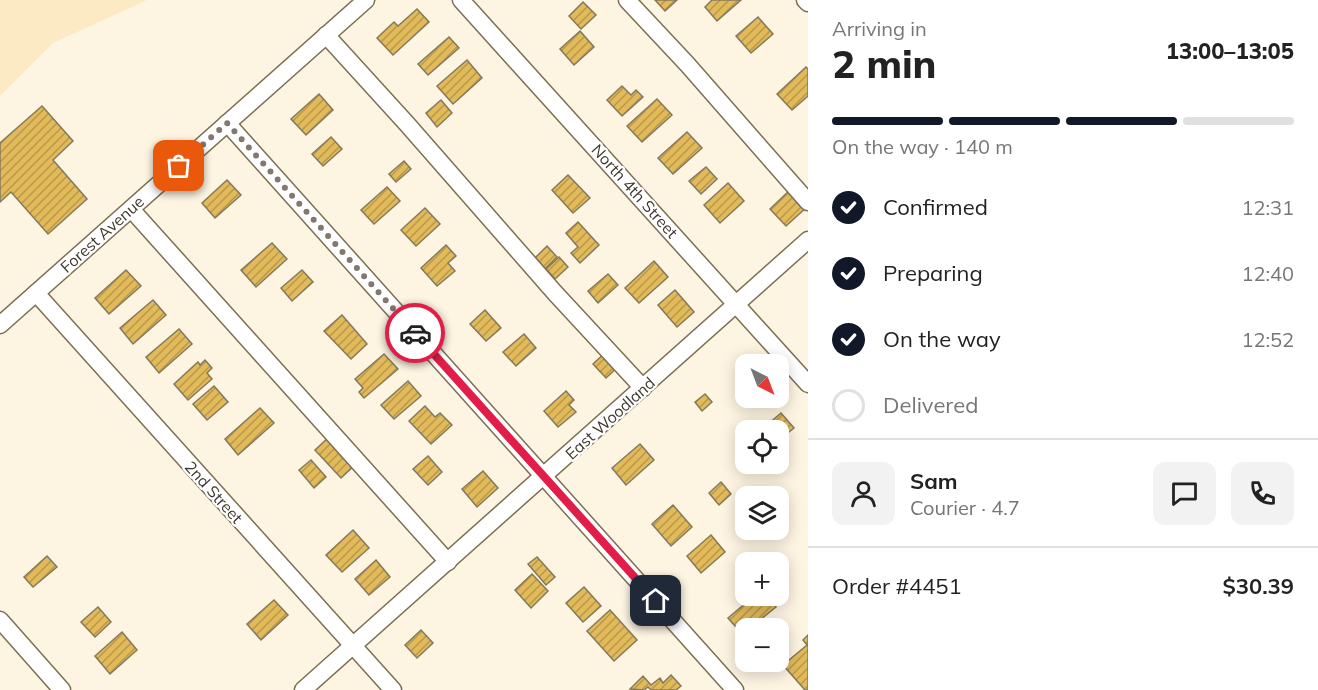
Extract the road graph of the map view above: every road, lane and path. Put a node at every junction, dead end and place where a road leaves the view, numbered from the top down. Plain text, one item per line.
1 (366, 0) edge
2 (461, 0) edge
3 (627, 0) edge
4 (805, 0) edge
5 (808, 3) edge
6 (326, 35) junction
7 (227, 123) junction
8 (808, 202) edge
9 (131, 209) junction
10 (808, 240) edge
11 (36, 293) junction
12 (738, 304) junction
13 (0, 325) edge
14 (808, 384) edge
15 (643, 388) junction
16 (544, 476) junction
17 (448, 562) junction
18 (0, 620) edge
19 (353, 646) junction
20 (62, 690) edge
21 (303, 690) edge
22 (393, 690) edge
23 (735, 690) edge

1 - 6 street, Forest Avenue
2 - 12 street, North 4th Street
3 - 8 street
4 - 5 street
6 - 7 street, Forest Avenue
6 - 15 street
7 - 9 street, Forest Avenue
7 - 16 street
9 - 11 street, Forest Avenue
9 - 17 street
10 - 12 street, East Woodland
11 - 13 street, Forest Avenue
11 - 19 street, 2nd Street
12 - 14 street, North 4th Street
12 - 15 street, East Woodland
15 - 16 street, East Woodland
16 - 17 street, East Woodland
16 - 23 street
17 - 19 street, East Woodland
18 - 20 street
19 - 21 street, East Woodland
19 - 22 street, 2nd Street

